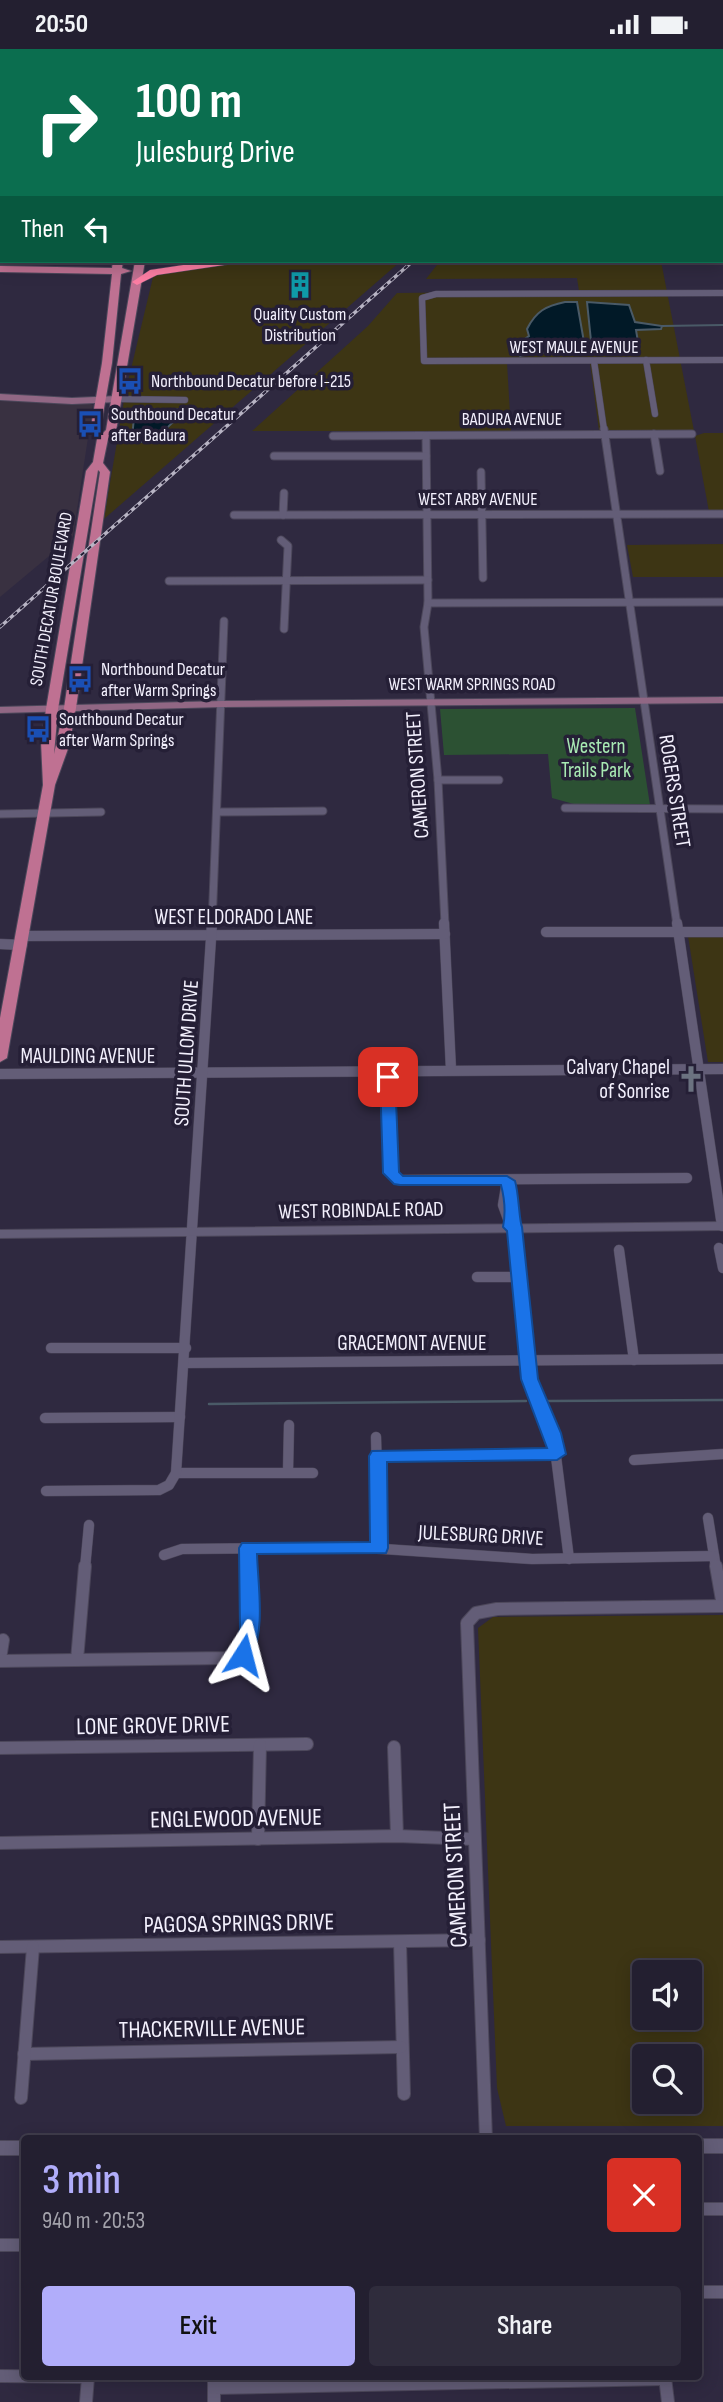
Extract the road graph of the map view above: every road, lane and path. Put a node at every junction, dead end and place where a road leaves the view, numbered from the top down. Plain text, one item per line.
1 (217, 263) edge
2 (118, 266) edge
3 (0, 269) edge
4 (57, 271) junction
5 (139, 271) edge
6 (114, 291) junction
7 (723, 293) edge
8 (723, 360) edge
9 (594, 361) junction
10 (646, 361) junction
11 (0, 397) edge
12 (101, 399) junction
13 (117, 399) junction
14 (184, 400) dead end
15 (655, 414) dead end
16 (604, 434) junction
17 (654, 434) junction
18 (692, 434) dead end
19 (333, 436) dead end
20 (426, 436) junction
21 (103, 438) junction
22 (274, 456) dead end
23 (426, 456) junction
24 (99, 463) junction
25 (660, 471) dead end
26 (481, 472) dead end
27 (284, 493) dead end
28 (723, 514) edge
29 (234, 515) dead end
30 (283, 515) junction
31 (426, 515) junction
32 (480, 515) junction
33 (616, 515) junction
34 (281, 540) dead end
35 (483, 577) dead end
36 (428, 580) junction
37 (169, 581) dead end
38 (286, 581) junction
39 (723, 602) edge
40 (428, 603) junction
41 (629, 603) junction
42 (224, 621) dead end
43 (285, 629) dead end
44 (644, 700) junction
45 (723, 700) edge
46 (0, 701) edge
47 (432, 702) junction
48 (52, 704) junction
49 (71, 704) junction
50 (222, 704) junction
51 (0, 709) edge
52 (499, 780) dead end
53 (438, 781) junction
54 (49, 785) junction
55 (565, 808) dead end
56 (723, 809) edge
57 (660, 810) junction
58 (323, 811) dead end
59 (101, 812) dead end
60 (218, 812) junction
61 (45, 813) junction
62 (0, 814) edge
63 (679, 932) junction
64 (723, 932) edge
65 (546, 933) dead end
66 (445, 934) junction
67 (211, 935) junction
68 (23, 941) junction
69 (0, 944) edge
70 (0, 1058) edge
71 (698, 1069) junction
72 (723, 1069) edge
73 (451, 1070) junction
74 (388, 1071) junction
75 (203, 1073) junction
76 (0, 1074) edge
77 (687, 1178) dead end
78 (507, 1181) junction
79 (722, 1226) edge
80 (513, 1227) junction
81 (192, 1231) junction
82 (0, 1234) edge
83 (719, 1248) dead end
84 (619, 1249) dead end
85 (723, 1268) edge
86 (477, 1277) dead end
87 (520, 1277) junction
88 (51, 1348) dead end
89 (186, 1348) junction
90 (723, 1359) edge
91 (634, 1360) junction
92 (527, 1361) junction
93 (185, 1363) junction
94 (180, 1417) junction
95 (45, 1419) dead end
96 (289, 1425) dead end
97 (376, 1437) dead end
98 (557, 1454) junction
99 (723, 1454) edge
100 (378, 1456) junction
101 (634, 1459) dead end
102 (288, 1472) junction
103 (176, 1473) junction
104 (313, 1473) dead end
105 (46, 1491) dead end
106 (708, 1518) dead end
107 (89, 1525) dead end
108 (248, 1548) junction
109 (379, 1548) junction
110 (164, 1555) dead end
111 (714, 1556) junction
112 (569, 1559) junction
113 (723, 1606) edge
114 (3, 1640) dead end
115 (0, 1660) edge
116 (77, 1660) junction
117 (307, 1744) dead end
118 (260, 1745) junction
119 (394, 1747) dead end
120 (0, 1748) edge
121 (397, 1836) junction
122 (258, 1839) junction
123 (473, 1839) junction
124 (0, 1843) edge
125 (479, 1940) junction
126 (400, 1942) junction
127 (0, 1947) edge
128 (33, 1947) junction
129 (401, 2047) junction
130 (24, 2054) junction
131 (404, 2094) dead end
132 (21, 2098) dead end
133 (486, 2135) edge
134 (702, 2146) edge
135 (723, 2146) edge
136 (0, 2148) edge
137 (21, 2148) edge
138 (702, 2209) edge
139 (723, 2209) edge
140 (0, 2245) edge
141 (21, 2245) edge
142 (702, 2292) edge
143 (723, 2292) edge
144 (0, 2377) edge
145 (21, 2377) edge
146 (88, 2380) edge
147 (583, 2380) edge
148 (665, 2380) edge
149 (214, 2389) edge
150 (86, 2402) edge
151 (667, 2402) edge

1 - 5 highway
2 - 4 main road
2 - 5 main road
2 - 6 main road, SOUTH DECATUR BOULEVARD
3 - 4 main road
4 - 6 main road
5 - 13 main road, SOUTH DECATUR BOULEVARD
6 - 12 main road, SOUTH DECATUR BOULEVARD
7 - 9 street, WEST MAULE AVENUE
8 - 10 street, WEST MAULE AVENUE
9 - 10 street, WEST MAULE AVENUE
9 - 16 street, ROGERS STREET
10 - 15 street
11 - 12 main road
12 - 13 main road
12 - 21 main road, SOUTH DECATUR BOULEVARD
13 - 14 street
13 - 21 main road, SOUTH DECATUR BOULEVARD
16 - 17 street, BADURA AVENUE
16 - 20 street, BADURA AVENUE
16 - 33 street, ROGERS STREET
17 - 18 street, BADURA AVENUE
17 - 25 street
19 - 20 street, BADURA AVENUE
20 - 23 street, CAMERON STREET
21 - 24 main road, SOUTH DECATUR BOULEVARD
22 - 23 street
23 - 31 street, CAMERON STREET
24 - 48 main road, SOUTH DECATUR BOULEVARD
24 - 49 main road, SOUTH DECATUR BOULEVARD
26 - 32 street
27 - 30 street
28 - 33 street, WEST ARBY AVENUE
29 - 30 street, WEST ARBY AVENUE
30 - 31 street, WEST ARBY AVENUE
31 - 32 street, WEST ARBY AVENUE
31 - 36 street, CAMERON STREET
32 - 33 street, WEST ARBY AVENUE
32 - 35 street
33 - 41 street, ROGERS STREET
34 - 38 street
36 - 38 street
36 - 40 street, CAMERON STREET
37 - 38 street
38 - 43 street
39 - 41 street
40 - 41 street
40 - 47 street, CAMERON STREET
41 - 44 street, ROGERS STREET
42 - 50 street, SOUTH ULLOM DRIVE
44 - 45 main road, WEST WARM SPRINGS ROAD
44 - 47 main road, WEST WARM SPRINGS ROAD
44 - 57 street, ROGERS STREET
46 - 48 main road, WEST WARM SPRINGS ROAD
47 - 50 main road, WEST WARM SPRINGS ROAD
47 - 53 street, CAMERON STREET
48 - 49 main road, WEST WARM SPRINGS ROAD
48 - 51 main road, WEST WARM SPRINGS ROAD
48 - 54 main road, SOUTH DECATUR BOULEVARD
49 - 50 main road, WEST WARM SPRINGS ROAD
49 - 54 main road, SOUTH DECATUR BOULEVARD
50 - 60 street, SOUTH ULLOM DRIVE
52 - 53 street
53 - 66 street, CAMERON STREET
54 - 61 main road, SOUTH DECATUR BOULEVARD
55 - 57 street
56 - 57 street
57 - 63 street, ROGERS STREET
58 - 60 street
59 - 61 street
60 - 67 street, SOUTH ULLOM DRIVE
61 - 62 street
61 - 68 main road, SOUTH DECATUR BOULEVARD
63 - 64 street
63 - 65 street
63 - 71 street, ROGERS STREET
66 - 67 street, WEST ELDORADO LANE
66 - 73 street, CAMERON STREET
67 - 68 street, WEST ELDORADO LANE
67 - 75 street, SOUTH ULLOM DRIVE
68 - 69 street, WEST ELDORADO LANE
68 - 70 main road, SOUTH DECATUR BOULEVARD
71 - 72 street, MAULDING AVENUE
71 - 73 street, MAULDING AVENUE
71 - 79 street, ROGERS STREET
73 - 74 street, MAULDING AVENUE
74 - 75 street, MAULDING AVENUE
74 - 78 street
75 - 76 street, MAULDING AVENUE
75 - 81 street, SOUTH ULLOM DRIVE
77 - 78 street
78 - 80 street
79 - 80 street, WEST ROBINDALE ROAD
80 - 81 street, WEST ROBINDALE ROAD
80 - 87 street
81 - 82 street, WEST ROBINDALE ROAD
81 - 89 street, SOUTH ULLOM DRIVE
83 - 85 street
84 - 91 street
86 - 87 street
87 - 92 street
88 - 89 street
89 - 93 street, SOUTH ULLOM DRIVE
90 - 91 street, GRACEMONT AVENUE
91 - 92 street, GRACEMONT AVENUE
92 - 93 street, GRACEMONT AVENUE
92 - 98 street
93 - 94 street, SOUTH ULLOM DRIVE
94 - 95 street
94 - 103 street, SOUTH ULLOM DRIVE
96 - 102 street
97 - 100 street
98 - 100 street
98 - 112 street
99 - 101 street
100 - 109 street
102 - 103 street
102 - 104 street
103 - 105 street, SOUTH ULLOM DRIVE
106 - 111 street
107 - 116 street
108 - 109 street, JULESBURG DRIVE
108 - 110 street, JULESBURG DRIVE
108 - 116 street
109 - 112 street, JULESBURG DRIVE
111 - 112 street, JULESBURG DRIVE
111 - 113 street
113 - 123 street, CAMERON STREET
114 - 115 street
115 - 116 street
117 - 118 street, LONE GROVE DRIVE
118 - 120 street, LONE GROVE DRIVE
118 - 122 street
119 - 121 street
121 - 122 street, ENGLEWOOD AVENUE
121 - 123 street, ENGLEWOOD AVENUE
122 - 124 street, ENGLEWOOD AVENUE
123 - 125 street, CAMERON STREET
125 - 126 street, PAGOSA SPRINGS DRIVE
125 - 133 street, CAMERON STREET
126 - 128 street, PAGOSA SPRINGS DRIVE
126 - 129 street
127 - 128 street, PAGOSA SPRINGS DRIVE
128 - 130 street
129 - 130 street, THACKERVILLE AVENUE
129 - 131 street
130 - 132 street
134 - 135 street
136 - 137 street
138 - 139 street
140 - 141 street
142 - 143 street
144 - 145 street
146 - 150 street
147 - 149 street
148 - 151 street

